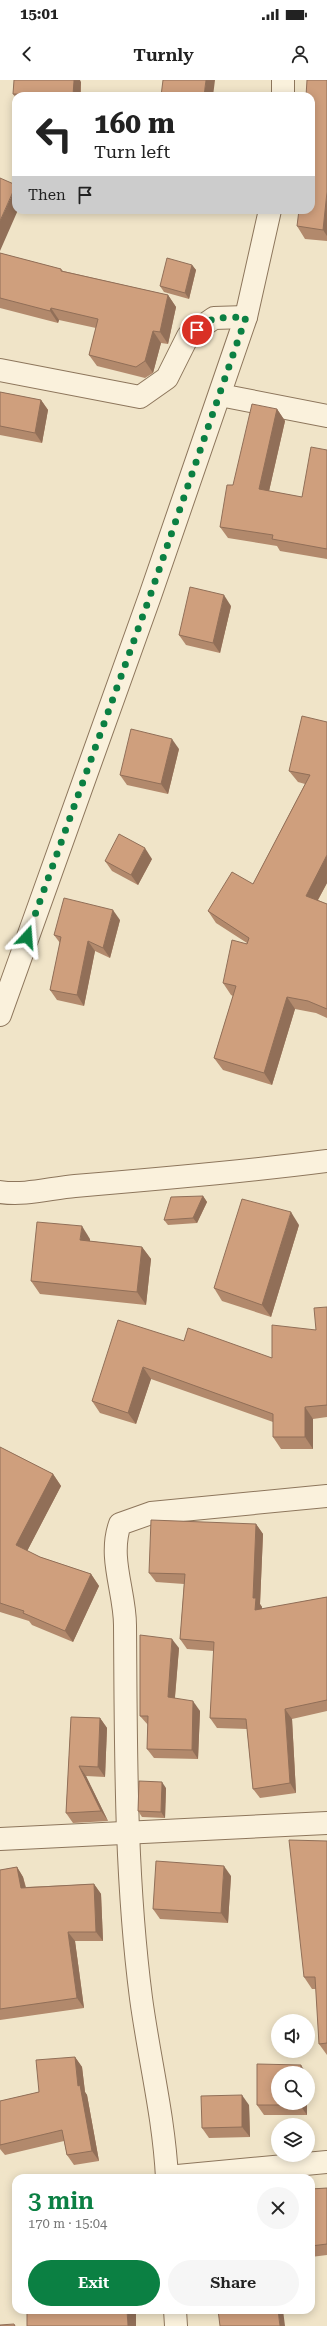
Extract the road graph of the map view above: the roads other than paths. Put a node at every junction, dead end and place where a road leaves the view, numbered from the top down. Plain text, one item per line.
1 (283, 80) edge
2 (283, 92) edge
3 (269, 214) edge
4 (246, 317) junction
5 (0, 370) edge
6 (220, 395) junction
7 (327, 416) edge
8 (0, 1015) edge
9 (327, 1161) edge
10 (0, 1192) edge
11 (327, 1496) edge
12 (327, 1823) edge
13 (126, 1834) junction
14 (0, 1839) edge
15 (327, 2162) edge
16 (167, 2174) edge
17 (199, 2174) edge
18 (174, 2314) edge
19 (176, 2326) edge

1 - 2 street
3 - 4 street
4 - 5 street
4 - 6 street
6 - 7 street
6 - 8 street
9 - 10 street
11 - 13 street
12 - 13 street
13 - 14 street
13 - 16 street
15 - 17 street
18 - 19 street

